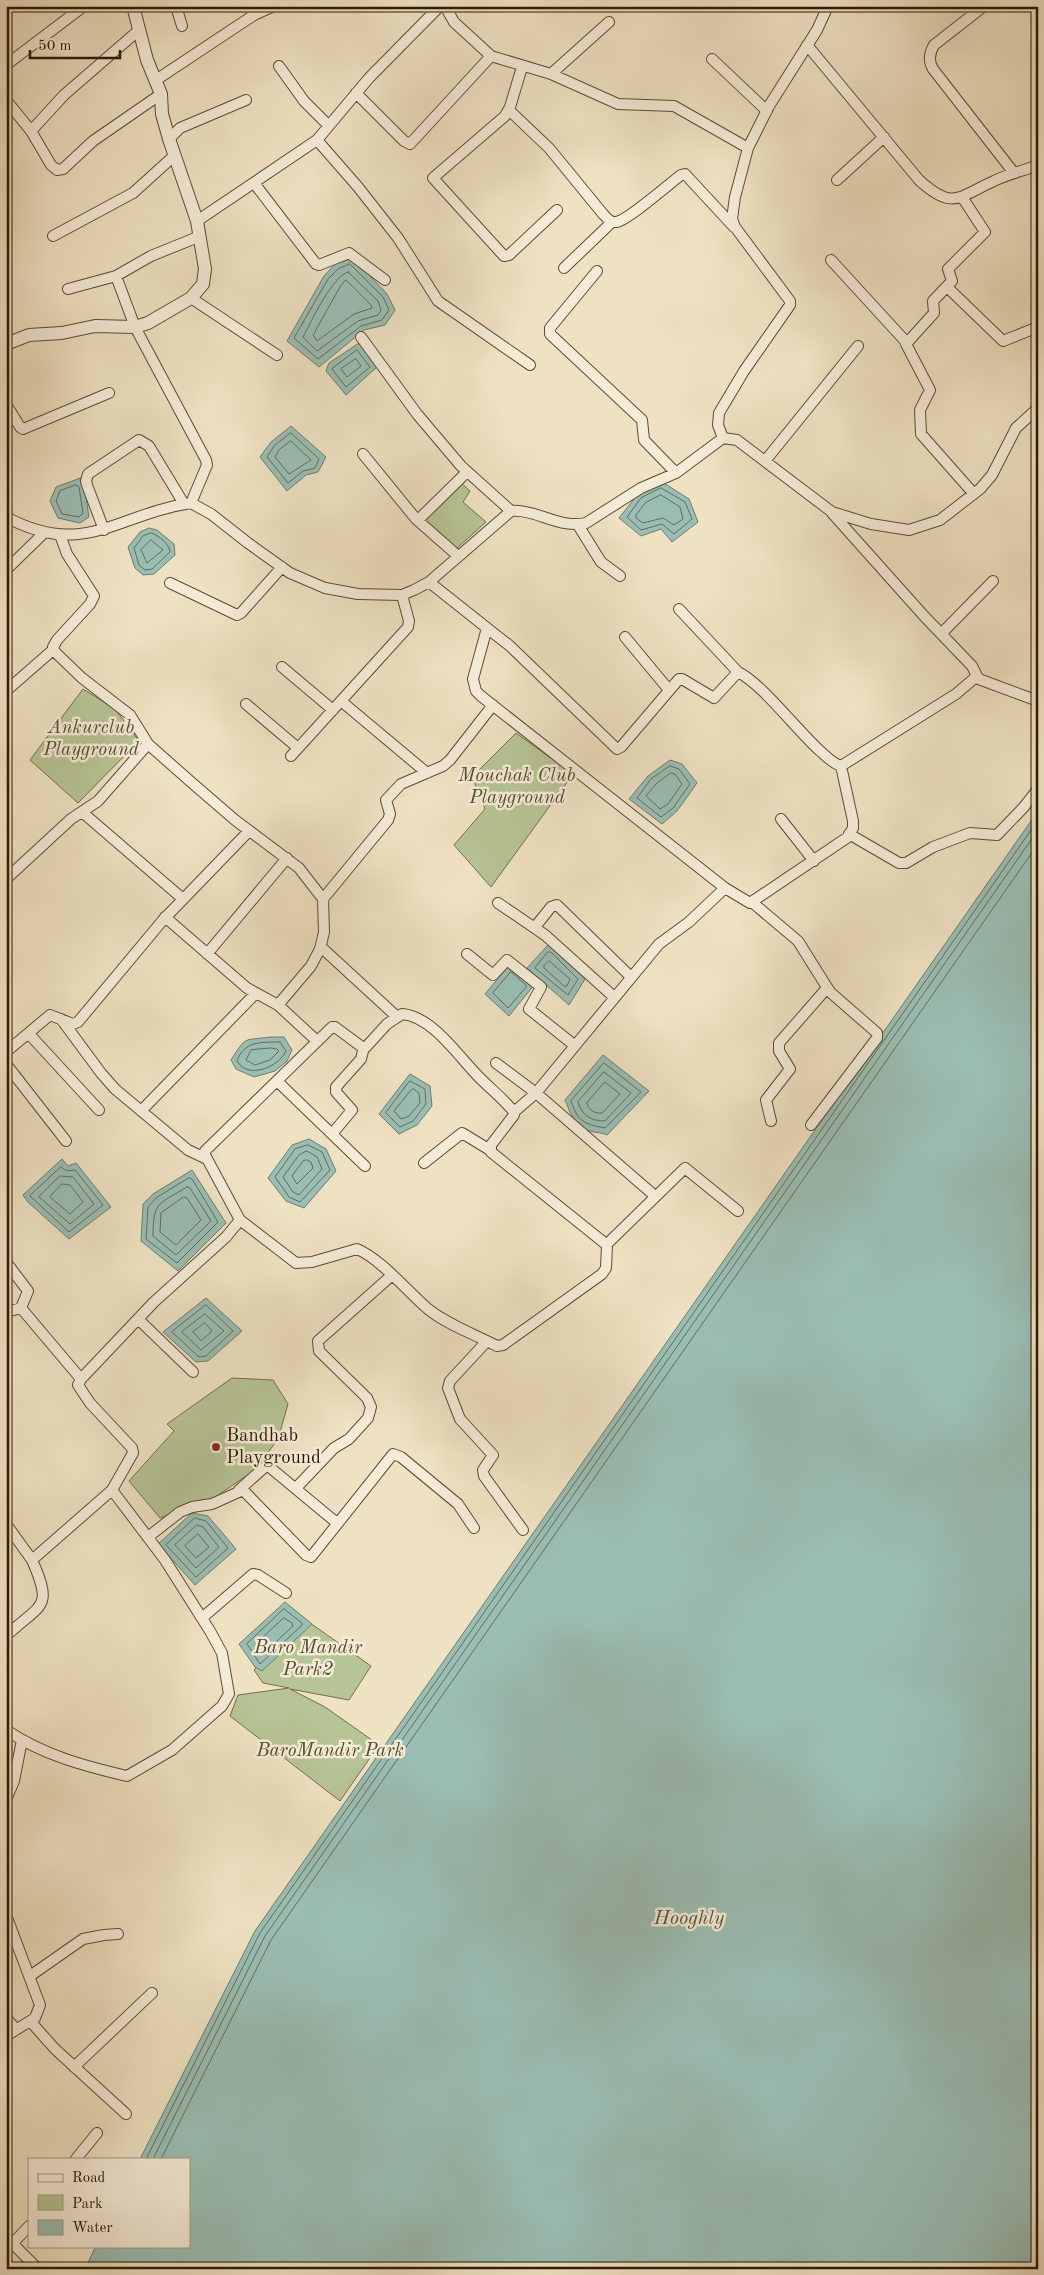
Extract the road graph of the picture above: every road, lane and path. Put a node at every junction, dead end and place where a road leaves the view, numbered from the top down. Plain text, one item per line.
1 (84, 6) edge
2 (132, 6) edge
3 (176, 6) edge
4 (274, 6) edge
5 (440, 6) edge
6 (445, 6) edge
7 (828, 6) edge
8 (984, 6) edge
9 (252, 11) edge
10 (609, 22) dead end
11 (182, 26) dead end
12 (139, 30) junction
13 (807, 45) junction
14 (491, 56) junction
15 (712, 60) dead end
16 (6, 64) edge
17 (280, 66) dead end
18 (522, 67) junction
19 (551, 74) junction
20 (156, 80) junction
21 (356, 93) junction
22 (161, 94) junction
23 (6, 100) edge
24 (246, 100) dead end
25 (509, 110) junction
26 (767, 111) junction
27 (328, 125) junction
28 (31, 131) junction
29 (884, 137) junction
30 (168, 139) junction
31 (317, 140) junction
32 (748, 148) junction
33 (175, 155) junction
34 (1038, 166) edge
35 (1014, 173) junction
36 (837, 180) dead end
37 (254, 183) junction
38 (962, 198) junction
39 (557, 210) dead end
40 (197, 221) junction
41 (612, 222) junction
42 (735, 227) junction
43 (53, 236) dead end
44 (198, 236) junction
45 (831, 260) dead end
46 (564, 268) dead end
47 (597, 272) dead end
48 (116, 276) junction
49 (385, 280) dead end
50 (947, 287) junction
51 (68, 289) dead end
52 (191, 298) junction
53 (135, 327) junction
54 (1038, 327) edge
55 (361, 337) dead end
56 (907, 342) junction
57 (6, 344) edge
58 (858, 346) dead end
59 (277, 355) dead end
60 (530, 366) dead end
61 (109, 393) dead end
62 (6, 404) edge
63 (1038, 408) edge
64 (723, 438) junction
65 (363, 454) dead end
66 (765, 461) junction
67 (467, 472) junction
68 (676, 473) junction
69 (974, 494) junction
70 (187, 503) junction
71 (511, 510) junction
72 (832, 512) junction
73 (6, 517) edge
74 (418, 520) junction
75 (578, 525) junction
76 (104, 530) junction
77 (44, 533) junction
78 (60, 535) junction
79 (458, 556) junction
80 (282, 567) junction
81 (6, 570) edge
82 (620, 576) dead end
83 (993, 581) dead end
84 (429, 582) junction
85 (170, 583) dead end
86 (402, 595) junction
87 (679, 609) dead end
88 (487, 628) junction
89 (941, 634) junction
90 (625, 637) dead end
91 (54, 649) junction
92 (282, 667) dead end
93 (738, 672) junction
94 (976, 678) junction
95 (670, 690) junction
96 (6, 691) edge
97 (341, 701) junction
98 (1038, 701) edge
99 (246, 704) dead end
100 (493, 705) junction
101 (333, 710) junction
102 (148, 744) junction
103 (841, 766) junction
104 (426, 773) junction
105 (1038, 789) edge
106 (82, 812) junction
107 (781, 819) dead end
108 (249, 831) junction
109 (850, 834) junction
110 (288, 858) junction
111 (814, 861) junction
112 (6, 879) edge
113 (725, 888) junction
114 (183, 899) junction
115 (323, 900) junction
116 (498, 903) dead end
117 (753, 903) junction
118 (166, 917) junction
119 (535, 927) junction
120 (321, 947) junction
121 (207, 954) junction
122 (467, 954) dead end
123 (631, 977) junction
124 (827, 988) junction
125 (256, 993) junction
126 (614, 997) junction
127 (278, 1005) junction
128 (396, 1016) junction
129 (61, 1019) junction
130 (28, 1034) junction
131 (317, 1041) junction
132 (574, 1045) junction
133 (364, 1047) junction
134 (6, 1052) edge
135 (496, 1063) dead end
136 (6, 1064) edge
137 (277, 1081) junction
138 (536, 1093) junction
139 (99, 1110) dead end
140 (141, 1111) junction
141 (514, 1112) junction
142 (770, 1121) dead end
143 (811, 1125) dead end
144 (332, 1134) junction
145 (66, 1141) dead end
146 (490, 1150) junction
147 (207, 1159) junction
148 (424, 1163) dead end
149 (365, 1166) dead end
150 (655, 1196) junction
151 (738, 1211) dead end
152 (240, 1220) junction
153 (607, 1244) junction
154 (6, 1262) edge
155 (391, 1276) junction
156 (21, 1308) junction
157 (6, 1312) edge
158 (138, 1319) junction
159 (487, 1341) junction
160 (193, 1372) dead end
161 (81, 1379) junction
162 (296, 1488) junction
163 (112, 1490) junction
164 (239, 1490) junction
165 (337, 1523) junction
166 (6, 1524) edge
167 (474, 1528) dead end
168 (523, 1530) dead end
169 (148, 1537) junction
170 (32, 1560) junction
171 (286, 1594) dead end
172 (202, 1618) junction
173 (6, 1636) edge
174 (6, 1730) edge
175 (22, 1740) junction
176 (6, 1800) edge
177 (6, 1914) edge
178 (118, 1934) dead end
179 (30, 1976) junction
180 (152, 1993) dead end
181 (6, 2018) edge
182 (30, 2021) junction
183 (16, 2029) junction
184 (6, 2036) edge
185 (74, 2067) junction
186 (126, 2114) dead end
187 (97, 2133) dead end
188 (77, 2158) edge
189 (28, 2227) edge
190 (10, 2240) edge
191 (38, 2269) edge

1 - 16 street
2 - 12 street
3 - 11 street
4 - 9 street
5 - 21 street
6 - 14 street
7 - 13 street
8 - 35 street
9 - 20 street
10 - 19 street
12 - 20 street
12 - 28 street
13 - 26 street
13 - 29 street
14 - 18 street
14 - 21 street
15 - 26 street
17 - 27 street
18 - 19 street
18 - 25 street
19 - 32 street
20 - 22 street
21 - 27 street
22 - 28 street
22 - 30 street
23 - 28 street
24 - 30 street
25 - 39 street
25 - 41 street
26 - 32 street
27 - 31 street
29 - 36 street
29 - 38 street
30 - 33 street
31 - 37 street
31 - 60 street
32 - 42 street
33 - 40 street
33 - 43 street
34 - 35 street
35 - 38 street
37 - 40 street
37 - 49 street
38 - 50 street
40 - 44 street
41 - 42 street
41 - 46 street
42 - 64 street
44 - 48 street
44 - 52 street
45 - 56 street
47 - 68 street
48 - 51 street
48 - 53 street
50 - 54 street
50 - 56 street
52 - 53 street
52 - 59 street
53 - 57 street
53 - 70 street
55 - 67 street
56 - 69 street
58 - 66 street
61 - 62 street
63 - 69 street
64 - 66 street
64 - 68 street
65 - 74 street
66 - 72 street
67 - 71 street
67 - 74 street
68 - 75 street
69 - 72 street
70 - 76 street
70 - 76 street
70 - 80 street
71 - 75 street
71 - 79 street
72 - 89 street
73 - 77 street
74 - 79 street
75 - 82 street
76 - 78 street
77 - 78 street
77 - 81 street
78 - 91 street
79 - 84 street
80 - 85 street
80 - 86 street
83 - 89 street
84 - 86 street
84 - 88 street
86 - 97 street
87 - 93 street
88 - 95 street
88 - 100 street
89 - 94 street
90 - 95 street
91 - 96 street
91 - 102 street
92 - 101 street
93 - 95 street
93 - 103 street
94 - 98 street
94 - 103 street
97 - 101 street
97 - 104 street
99 - 101 street
100 - 104 street
100 - 113 street
102 - 106 street
102 - 108 street
103 - 109 street
104 - 115 street
105 - 109 street
106 - 112 street
106 - 114 street
107 - 111 street
108 - 110 street
108 - 114 street
109 - 111 street
110 - 115 street
110 - 121 street
111 - 117 street
113 - 117 street
113 - 123 street
114 - 118 street
115 - 120 street
116 - 119 street
117 - 124 street
118 - 121 street
118 - 129 street
119 - 123 street
119 - 126 street
120 - 127 street
120 - 128 street
121 - 125 street
122 - 132 street
123 - 126 street
124 - 142 street
124 - 143 street
125 - 127 street
125 - 140 street
126 - 132 street
127 - 131 street
128 - 133 street
128 - 141 street
129 - 130 street
129 - 140 street
130 - 134 street
130 - 139 street
131 - 133 street
131 - 137 street
132 - 138 street
133 - 144 street
135 - 138 street
136 - 145 street
137 - 144 street
137 - 147 street
138 - 141 street
138 - 150 street
140 - 147 street
141 - 146 street
144 - 149 street
146 - 148 street
146 - 153 street
147 - 152 street
150 - 151 street
150 - 153 street
152 - 155 street
152 - 158 street
153 - 159 street
154 - 156 street
155 - 159 street
155 - 162 street
156 - 157 street
156 - 161 street
158 - 160 street
158 - 161 street
159 - 168 street
161 - 163 street
162 - 164 street
162 - 165 street
163 - 169 street
163 - 170 street
164 - 165 street
164 - 169 street
165 - 167 street
166 - 170 street
169 - 172 street
170 - 173 street
171 - 172 street
172 - 175 street
174 - 175 street
175 - 176 street
177 - 179 street
178 - 179 street
179 - 182 street
180 - 185 street
181 - 183 street
182 - 183 street
182 - 185 street
183 - 184 street
185 - 186 street
187 - 188 street
189 - 190 street
190 - 191 street

